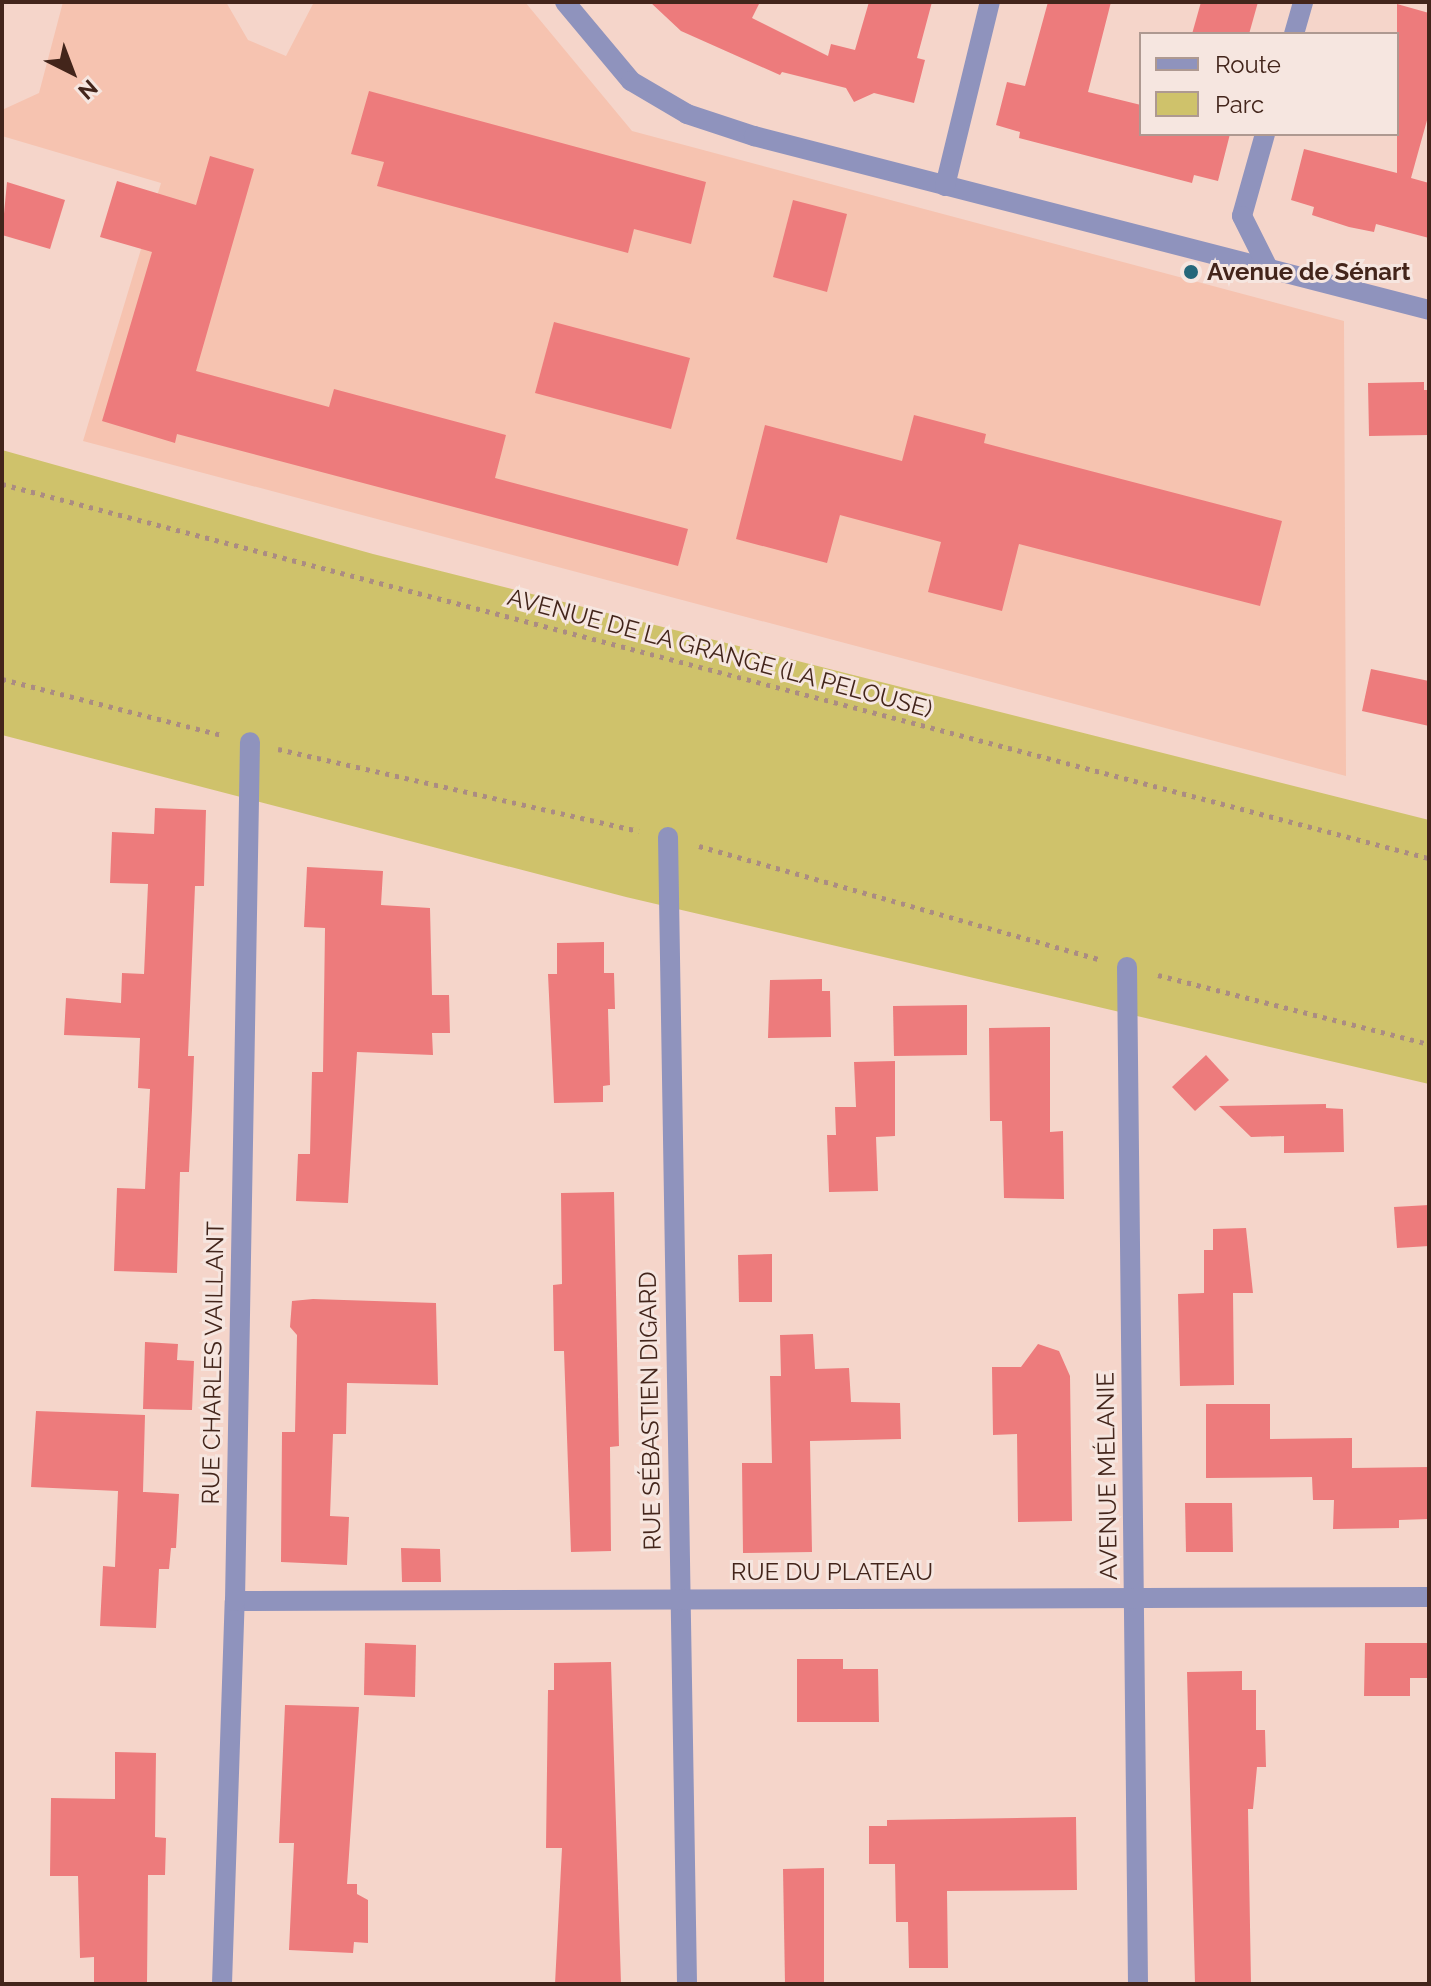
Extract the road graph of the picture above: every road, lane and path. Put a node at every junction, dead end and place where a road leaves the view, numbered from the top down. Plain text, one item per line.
1 (565, 2) edge
2 (990, 2) edge
3 (1303, 2) edge
4 (1295, 32) edge
5 (1264, 136) edge
6 (945, 186) junction
7 (1269, 270) junction
8 (1429, 310) edge
9 (2, 484) edge
10 (2, 679) edge
11 (250, 742) junction
12 (668, 837) junction
13 (1429, 858) edge
14 (1127, 967) junction
15 (1429, 1044) edge
16 (678, 1597) junction
17 (1429, 1597) edge
18 (1135, 1600) junction
19 (235, 1601) junction
20 (222, 1984) edge
21 (687, 1984) edge
22 (1138, 1984) edge

1 - 6 street
2 - 6 street
3 - 4 street
5 - 7 street
6 - 7 street
7 - 8 street
9 - 13 path, AVENUE DE LA GRANGE (LA PELOUSE)
10 - 11 path
11 - 12 path
11 - 19 street, RUE CHARLES VAILLANT
12 - 14 path
12 - 16 street, RUE SÉBASTIEN DIGARD
14 - 15 path
14 - 18 street, AVENUE MÉLANIE
16 - 18 street, RUE DU PLATEAU
16 - 19 street, RUE DU PLATEAU
16 - 21 street, RUE SÉBASTIEN DIGARD
17 - 18 street, RUE DU PLATEAU
18 - 22 street, AVENUE MÉLANIE
19 - 20 street, RUE CHARLES VAILLANT

